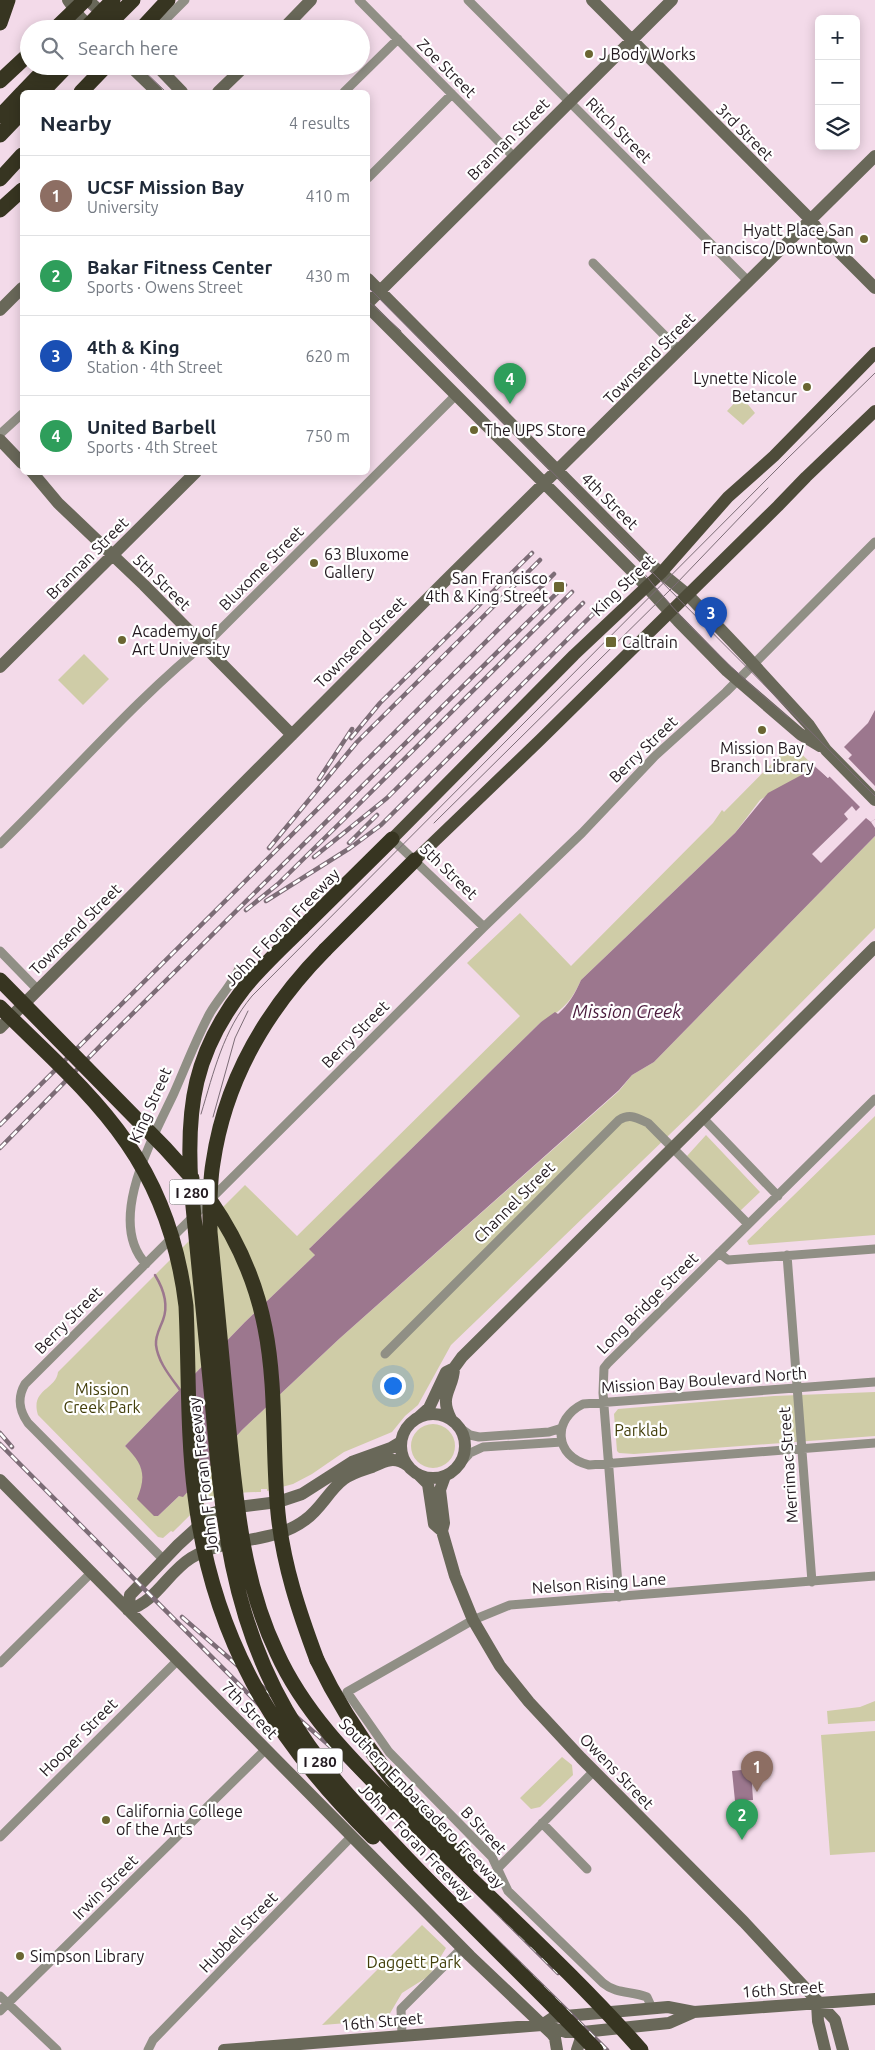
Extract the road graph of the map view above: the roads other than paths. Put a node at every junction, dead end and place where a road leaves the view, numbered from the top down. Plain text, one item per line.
1 (8, 0) edge
2 (68, 0) edge
3 (86, 0) edge
4 (112, 0) edge
5 (133, 0) edge
6 (168, 0) edge
7 (185, 0) edge
8 (311, 0) edge
9 (359, 0) edge
10 (468, 0) edge
11 (672, 0) edge
12 (595, 1) edge
13 (65, 20) edge
14 (83, 20) edge
15 (93, 20) edge
16 (109, 20) edge
17 (113, 20) edge
18 (149, 20) edge
19 (165, 20) edge
20 (291, 20) edge
21 (0, 23) edge
22 (398, 40) junction
23 (632, 40) junction
24 (20, 62) edge
25 (370, 67) edge
26 (40, 75) edge
27 (58, 75) edge
28 (97, 75) edge
29 (139, 75) edge
30 (166, 75) edge
31 (236, 75) edge
32 (362, 75) edge
33 (0, 81) edge
34 (26, 90) edge
35 (44, 90) edge
36 (83, 90) edge
37 (155, 90) edge
38 (180, 90) edge
39 (220, 90) edge
40 (346, 90) edge
41 (452, 94) junction
42 (20, 96) edge
43 (569, 101) junction
44 (20, 114) edge
45 (0, 116) edge
46 (0, 135) edge
47 (875, 156) edge
48 (20, 157) edge
49 (514, 157) junction
50 (370, 176) edge
51 (0, 179) edge
52 (20, 192) edge
53 (0, 210) edge
54 (811, 220) junction
55 (593, 263) dead end
56 (370, 281) edge
57 (749, 282) junction
58 (875, 288) edge
59 (20, 290) edge
60 (379, 290) junction
61 (370, 300) edge
62 (370, 309) edge
63 (0, 310) edge
64 (679, 350) junction
65 (875, 353) edge
66 (456, 395) junction
67 (875, 411) edge
68 (20, 416) edge
69 (0, 434) edge
70 (0, 440) edge
71 (20, 461) edge
72 (557, 471) junction
73 (35, 475) edge
74 (193, 475) edge
75 (544, 483) junction
76 (875, 542) edge
77 (112, 556) junction
78 (661, 573) junction
79 (646, 586) junction
80 (688, 596) junction
81 (670, 613) junction
82 (203, 645) junction
83 (753, 664) junction
84 (0, 667) edge
85 (738, 680) junction
86 (292, 735) junction
87 (829, 753) junction
88 (875, 800) edge
89 (392, 839) junction
90 (0, 844) edge
91 (415, 860) junction
92 (484, 927) junction
93 (875, 947) edge
94 (0, 952) edge
95 (238, 968) dead end
96 (0, 980) edge
97 (34, 986) junction
98 (0, 1007) edge
99 (0, 1028) edge
100 (875, 1099) edge
101 (702, 1117) junction
102 (672, 1148) junction
103 (778, 1196) junction
104 (748, 1224) junction
105 (875, 1249) edge
106 (719, 1253) junction
107 (787, 1256) junction
108 (146, 1264) junction
109 (385, 1354) dead end
110 (454, 1368) junction
111 (875, 1382) edge
112 (797, 1388) junction
113 (604, 1402) junction
114 (419, 1417) junction
115 (456, 1424) junction
116 (562, 1428) junction
117 (401, 1442) junction
118 (562, 1442) junction
119 (875, 1444) edge
120 (802, 1449) junction
121 (461, 1463) junction
122 (608, 1464) junction
123 (407, 1465) junction
124 (419, 1475) junction
125 (445, 1476) junction
126 (0, 1480) edge
127 (442, 1531) junction
128 (164, 1560) junction
129 (91, 1573) junction
130 (875, 1576) edge
131 (812, 1582) junction
132 (618, 1597) junction
133 (128, 1610) junction
134 (473, 1620) junction
135 (178, 1660) junction
136 (0, 1663) edge
137 (347, 1692) joint
138 (266, 1750) junction
139 (594, 1771) junction
140 (542, 1824) junction
141 (352, 1836) junction
142 (0, 1837) edge
143 (498, 1868) junction
144 (587, 1869) dead end
145 (462, 1948) junction
146 (542, 1948) junction
147 (518, 1972) junction
148 (0, 1996) edge
149 (875, 1999) edge
150 (817, 2003) junction
151 (8, 2004) junction
152 (652, 2008) junction
153 (0, 2011) edge
154 (694, 2012) junction
155 (542, 2025) junction
156 (583, 2032) junction
157 (402, 2035) junction
158 (331, 2046) edge
159 (57, 2050) edge
160 (148, 2050) edge
161 (224, 2050) edge
162 (557, 2050) edge
163 (576, 2050) edge
164 (596, 2050) edge
165 (641, 2050) edge
166 (825, 2050) edge
167 (843, 2050) edge

1 - 21 highway
2 - 14 main road
3 - 13 highway, bridge
3 - 16 main road
4 - 15 highway, bridge
5 - 17 highway, bridge
6 - 18 highway
7 - 19 street
8 - 20 main road
9 - 22 street, Zoe Street
10 - 43 street, Ritch Street
11 - 23 main road, Brannan Street
12 - 23 main road, 3rd Street
22 - 25 street
22 - 41 street, Zoe Street
23 - 43 main road, Brannan Street
23 - 54 main road, 3rd Street
24 - 33 highway
26 - 34 highway
27 - 35 highway
28 - 36 highway
29 - 37 main road
30 - 38 main road
31 - 39 main road
32 - 40 street
41 - 49 street, Zoe Street
41 - 50 street
42 - 45 highway
43 - 49 main road, Brannan Street
43 - 57 street, Ritch Street
44 - 46 highway
47 - 54 main road, Townsend Street
48 - 51 highway
49 - 60 main road, Brannan Street
52 - 53 highway
54 - 57 main road, Townsend Street
54 - 58 main road, 3rd Street
55 - 64 street
56 - 60 main road, 4th Street
57 - 64 main road, Townsend Street
59 - 63 main road
60 - 61 main road, Brannan Street
60 - 72 main road, 4th Street
62 - 66 main road, 4th Street
64 - 72 main road, Townsend Street
65 - 78 main road, King Street
66 - 75 main road, 4th Street
66 - 82 street, Bluxome Street
67 - 80 main road
68 - 69 street
70 - 71 main road
72 - 75 main road, Townsend Street
72 - 78 main road, 4th Street
73 - 77 main road, 5th Street
74 - 77 main road, Brannan Street
75 - 79 main road, 4th Street
75 - 86 main road, Townsend Street
76 - 83 street, Berry Street
77 - 82 main road, 5th Street
77 - 84 main road, Brannan Street
78 - 79 main road, King Street
78 - 80 main road, 4th Street
79 - 81 main road, 4th Street
79 - 89 main road, King Street
80 - 81 main road
80 - 83 main road, 4th Street
81 - 85 main road, 4th Street
81 - 91 main road
82 - 86 main road, 5th Street
82 - 90 street, Bluxome Street
83 - 85 street, Berry Street
83 - 87 main road, 4th Street
85 - 87 main road, 4th Street
85 - 92 street, Berry Street
86 - 97 main road, Townsend Street
87 - 88 main road, 4th Street
89 - 91 street, 5th Street
89 - 147 highway, John F Foran Freeway / I 280, bridge
91 - 92 street, 5th Street
91 - 146 highway, Southern Embarcadero Freeway / I 280, bridge
92 - 108 street, Berry Street
93 - 101 main road
94 - 97 street
95 - 108 street, King Street
96 - 146 highway, bridge
97 - 99 main road, Townsend Street
98 - 147 highway, bridge
100 - 103 street, Long Bridge Street
101 - 102 main road
101 - 103 street
102 - 104 street, Channel Street
102 - 109 street, Channel Street
102 - 110 main road
103 - 104 street, Long Bridge Street
104 - 106 street, Long Bridge Street
105 - 107 street
106 - 107 street
106 - 113 street, Long Bridge Street
107 - 112 street, Merrimac Street
108 - 128 street, Berry Street
110 - 114 main road
110 - 115 main road
111 - 112 street, Mission Bay Boulevard North
112 - 113 street, Mission Bay Boulevard North
112 - 120 street, Merrimac Street
113 - 116 street, Mission Bay Boulevard North
113 - 122 street, Long Bridge Street
114 - 115 main road
114 - 117 main road
115 - 116 street
115 - 121 main road
116 - 118 street
117 - 123 main road
117 - 128 main road
118 - 121 street
118 - 122 street
119 - 120 street
120 - 122 street
120 - 131 street, Merrimac Street
121 - 125 main road
122 - 132 street, Long Bridge Street
123 - 124 main road
123 - 133 main road
124 - 125 main road
124 - 127 main road, Owens Street
125 - 127 main road, Owens Street
126 - 129 main road, 7th Street
127 - 134 main road, Owens Street
128 - 133 main road
129 - 133 main road, 7th Street
129 - 136 street
130 - 131 street, Nelson Rising Lane
131 - 132 street, Nelson Rising Lane
132 - 134 street, Nelson Rising Lane
133 - 135 main road, 7th Street
134 - 137 street, Nelson Rising Lane
134 - 139 main road, Owens Street
135 - 138 main road, 7th Street
135 - 142 street, Hooper Street
137 - 143 street, B Street
138 - 141 main road, 7th Street
138 - 151 street, Irwin Street
139 - 140 street
139 - 150 main road, Owens Street
140 - 143 street
140 - 144 street
141 - 145 main road, 7th Street
141 - 160 street, Hubbell Street
143 - 152 street, B Street
145 - 155 main road, 7th Street
145 - 157 street
146 - 165 highway, Southern Embarcadero Freeway / I 280, bridge
147 - 164 highway, John F Foran Freeway / I 280, bridge
148 - 151 street
149 - 150 main road, 16th Street
150 - 154 main road, 16th Street
150 - 166 main road
150 - 167 main road, Owens Street
151 - 153 street, Irwin Street
151 - 159 street
152 - 154 main road, 16th Street
152 - 155 main road, 16th Street
154 - 156 main road, 16th Street
155 - 156 main road, 16th Street
155 - 157 main road, 16th Street
155 - 162 main road, 7th Street
156 - 163 main road
157 - 158 main road, 16th Street
158 - 161 main road, 16th Street

